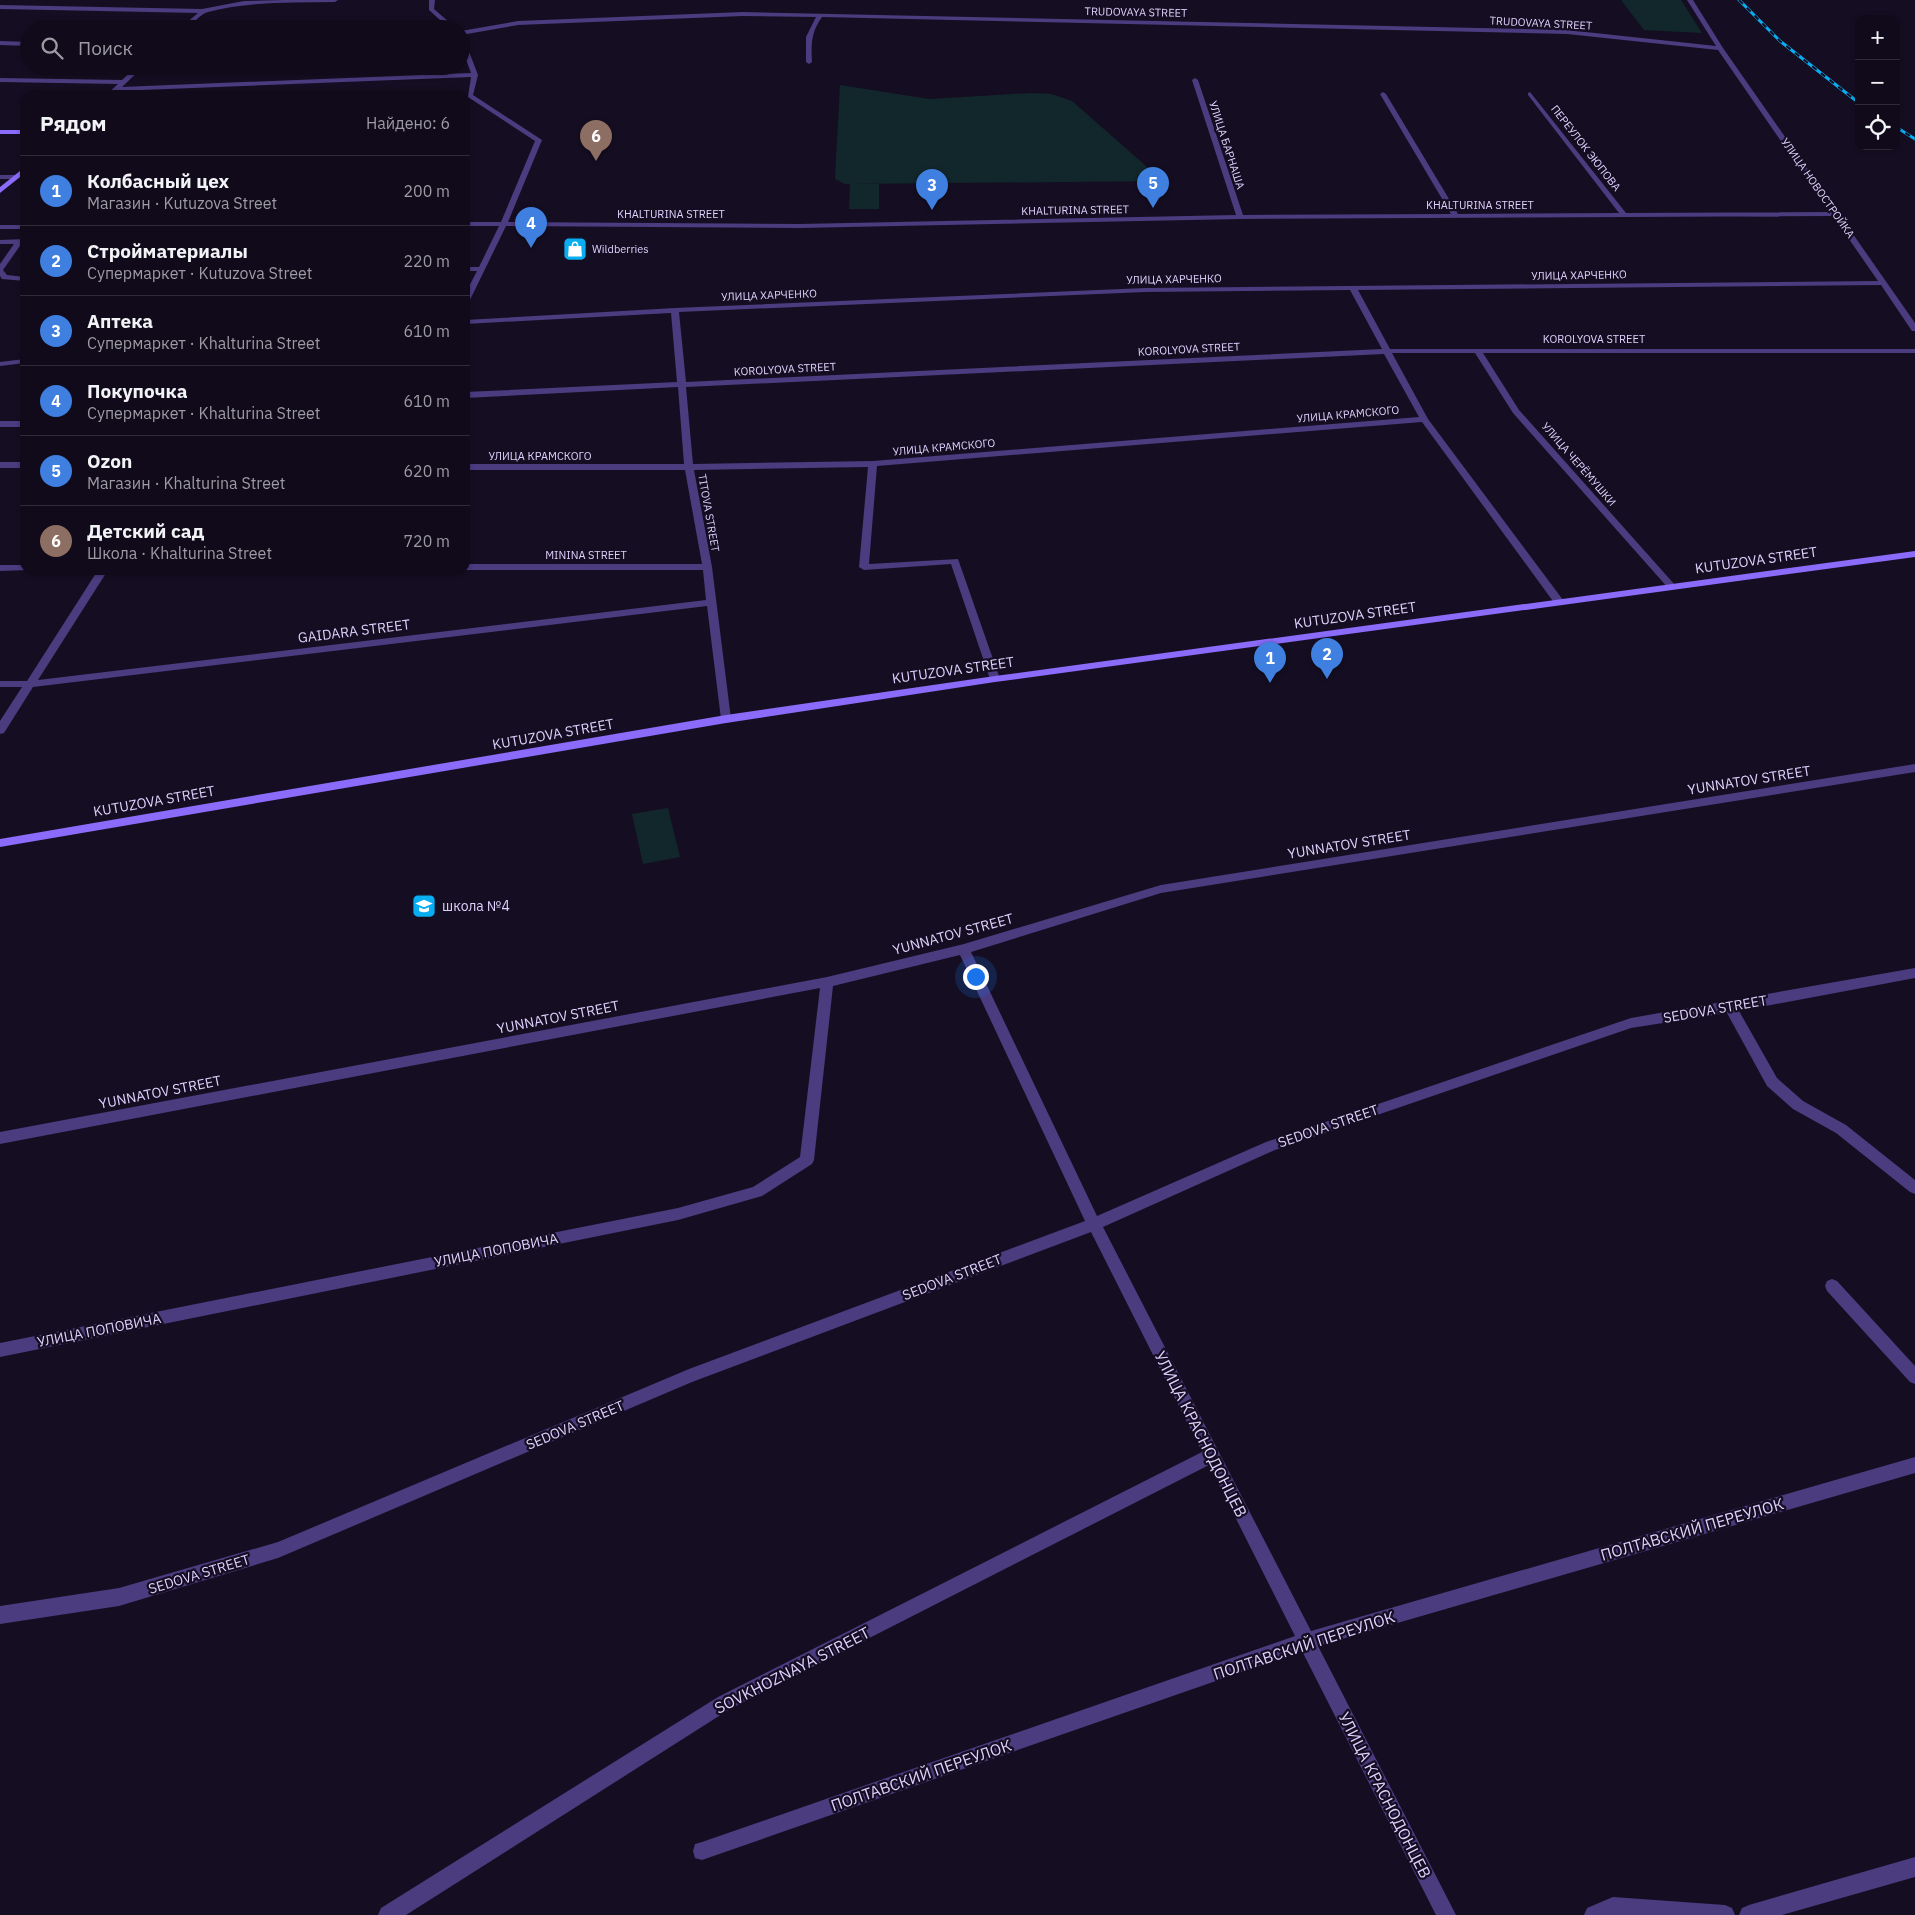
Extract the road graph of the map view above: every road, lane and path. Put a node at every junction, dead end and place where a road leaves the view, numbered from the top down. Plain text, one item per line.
1 (215, 0) edge
2 (335, 0) edge
3 (432, 0) edge
4 (1690, 0) edge
5 (0, 7) edge
6 (204, 11) junction
7 (821, 15) junction
8 (193, 20) edge
9 (444, 20) edge
10 (470, 31) edge
11 (0, 44) edge
12 (20, 44) edge
13 (1720, 48) junction
14 (470, 62) edge
15 (809, 62) dead end
16 (131, 75) edge
17 (475, 76) junction
18 (0, 80) edge
19 (1195, 80) dead end
20 (124, 82) junction
21 (116, 89) joint
22 (1383, 94) dead end
23 (1530, 94) dead end
24 (0, 132) edge
25 (20, 132) edge
26 (20, 173) edge
27 (0, 177) edge
28 (16, 177) junction
29 (0, 191) edge
30 (1836, 214) junction
31 (1456, 216) junction
32 (1625, 216) junction
33 (1240, 217) junction
34 (470, 224) edge
35 (504, 224) junction
36 (0, 227) edge
37 (20, 227) edge
38 (0, 242) edge
39 (20, 242) edge
40 (20, 245) edge
41 (470, 269) edge
42 (482, 269) junction
43 (0, 270) edge
44 (20, 278) edge
45 (1883, 283) junction
46 (1353, 288) junction
47 (470, 292) edge
48 (675, 310) junction
49 (470, 322) edge
50 (1915, 329) edge
51 (1477, 350) junction
52 (1386, 351) junction
53 (1915, 351) edge
54 (20, 362) edge
55 (0, 364) edge
56 (683, 385) junction
57 (470, 395) edge
58 (1424, 419) junction
59 (0, 424) edge
60 (20, 424) edge
61 (873, 464) junction
62 (0, 465) edge
63 (20, 465) edge
64 (470, 467) edge
65 (689, 467) junction
66 (1915, 554) edge
67 (470, 567) edge
68 (707, 567) junction
69 (0, 568) edge
70 (20, 568) edge
71 (100, 575) edge
72 (1672, 587) junction
73 (712, 602) junction
74 (1559, 602) junction
75 (995, 679) junction
76 (0, 684) edge
77 (30, 684) junction
78 (726, 719) junction
79 (0, 730) edge
80 (1915, 768) edge
81 (0, 842) edge
82 (964, 949) junction
83 (1915, 973) edge
84 (826, 982) junction
85 (1730, 1007) junction
86 (0, 1138) edge
87 (1915, 1188) edge
88 (1094, 1224) junction
89 (1832, 1286) dead end
90 (0, 1350) edge
91 (1915, 1377) edge
92 (1212, 1455) junction
93 (1915, 1464) edge
94 (0, 1615) edge
95 (1307, 1641) junction
96 (702, 1851) dead end
97 (1915, 1867) edge
98 (388, 1915) edge
99 (1446, 1915) edge
100 (1594, 1915) edge
101 (1725, 1915) edge
102 (1749, 1915) edge

1 - 6 street
2 - 6 street
3 - 9 street
4 - 13 street, УЛИЦА НОВОСТРОЙКА
5 - 6 street
6 - 8 street
7 - 10 street, TRUDOVAYA STREET
7 - 13 street, TRUDOVAYA STREET
7 - 15 street
11 - 12 street
13 - 30 street, УЛИЦА НОВОСТРОЙКА
14 - 17 street
16 - 20 street
17 - 21 street
17 - 35 street
18 - 20 street
19 - 33 street, УЛИЦА БАРНАША
20 - 21 street
22 - 31 street
23 - 32 street, ПЕРЕУЛОК ЭЮПОВА
24 - 25 main road
26 - 28 main road
27 - 28 street
28 - 29 main road
30 - 32 street, KHALTURINA STREET
30 - 45 street, УЛИЦА НОВОСТРОЙКА
31 - 32 street, KHALTURINA STREET
31 - 33 street, KHALTURINA STREET
33 - 35 street, KHALTURINA STREET
34 - 35 street, KHALTURINA STREET
35 - 42 street
36 - 37 street
38 - 39 street
40 - 43 street
41 - 42 street
42 - 47 street
43 - 44 street
45 - 46 street, УЛИЦА ХАРЧЕНКО
45 - 50 street, УЛИЦА НОВОСТРОЙКА
46 - 48 street, УЛИЦА ХАРЧЕНКО
46 - 52 street
48 - 49 street, УЛИЦА ХАРЧЕНКО
48 - 56 street, TITOVA STREET
51 - 52 street, KOROLYOVA STREET
51 - 53 street, KOROLYOVA STREET
51 - 72 street, УЛИЦА ЧЕРЁМУШКИ
52 - 56 street, KOROLYOVA STREET
52 - 58 street
54 - 55 street
56 - 57 street, KOROLYOVA STREET
56 - 65 street, TITOVA STREET
58 - 61 street, УЛИЦА КРАМСКОГО
58 - 74 street
59 - 60 street
61 - 65 street, УЛИЦА КРАМСКОГО
61 - 75 street
62 - 63 street
64 - 65 street, УЛИЦА КРАМСКОГО
65 - 68 street, TITOVA STREET
66 - 72 main road, KUTUZOVA STREET
67 - 68 street, MININA STREET
68 - 73 street, TITOVA STREET
69 - 70 street
71 - 77 street
72 - 74 main road, KUTUZOVA STREET
73 - 77 street, GAIDARA STREET
73 - 78 street, TITOVA STREET
74 - 75 main road, KUTUZOVA STREET
75 - 78 main road, KUTUZOVA STREET
76 - 77 street, GAIDARA STREET
77 - 79 street
78 - 81 main road, KUTUZOVA STREET
80 - 82 street, YUNNATOV STREET
82 - 84 street, YUNNATOV STREET
82 - 88 street, УЛИЦА КРАСНОДОНЦЕВ
83 - 85 street, SEDOVA STREET
84 - 86 street, YUNNATOV STREET
84 - 90 street, УЛИЦА ПОПОВИЧА
85 - 87 street
85 - 88 street, SEDOVA STREET
88 - 92 street, УЛИЦА КРАСНОДОНЦЕВ
88 - 94 street, SEDOVA STREET
89 - 91 street
92 - 95 street, УЛИЦА КРАСНОДОНЦЕВ
92 - 98 street, SOVKHOZNAYA STREET
93 - 95 street, ПОЛТАВСКИЙ ПЕРЕУЛОК
95 - 96 street, ПОЛТАВСКИЙ ПЕРЕУЛОК
95 - 99 street, УЛИЦА КРАСНОДОНЦЕВ
97 - 102 street
100 - 101 street

